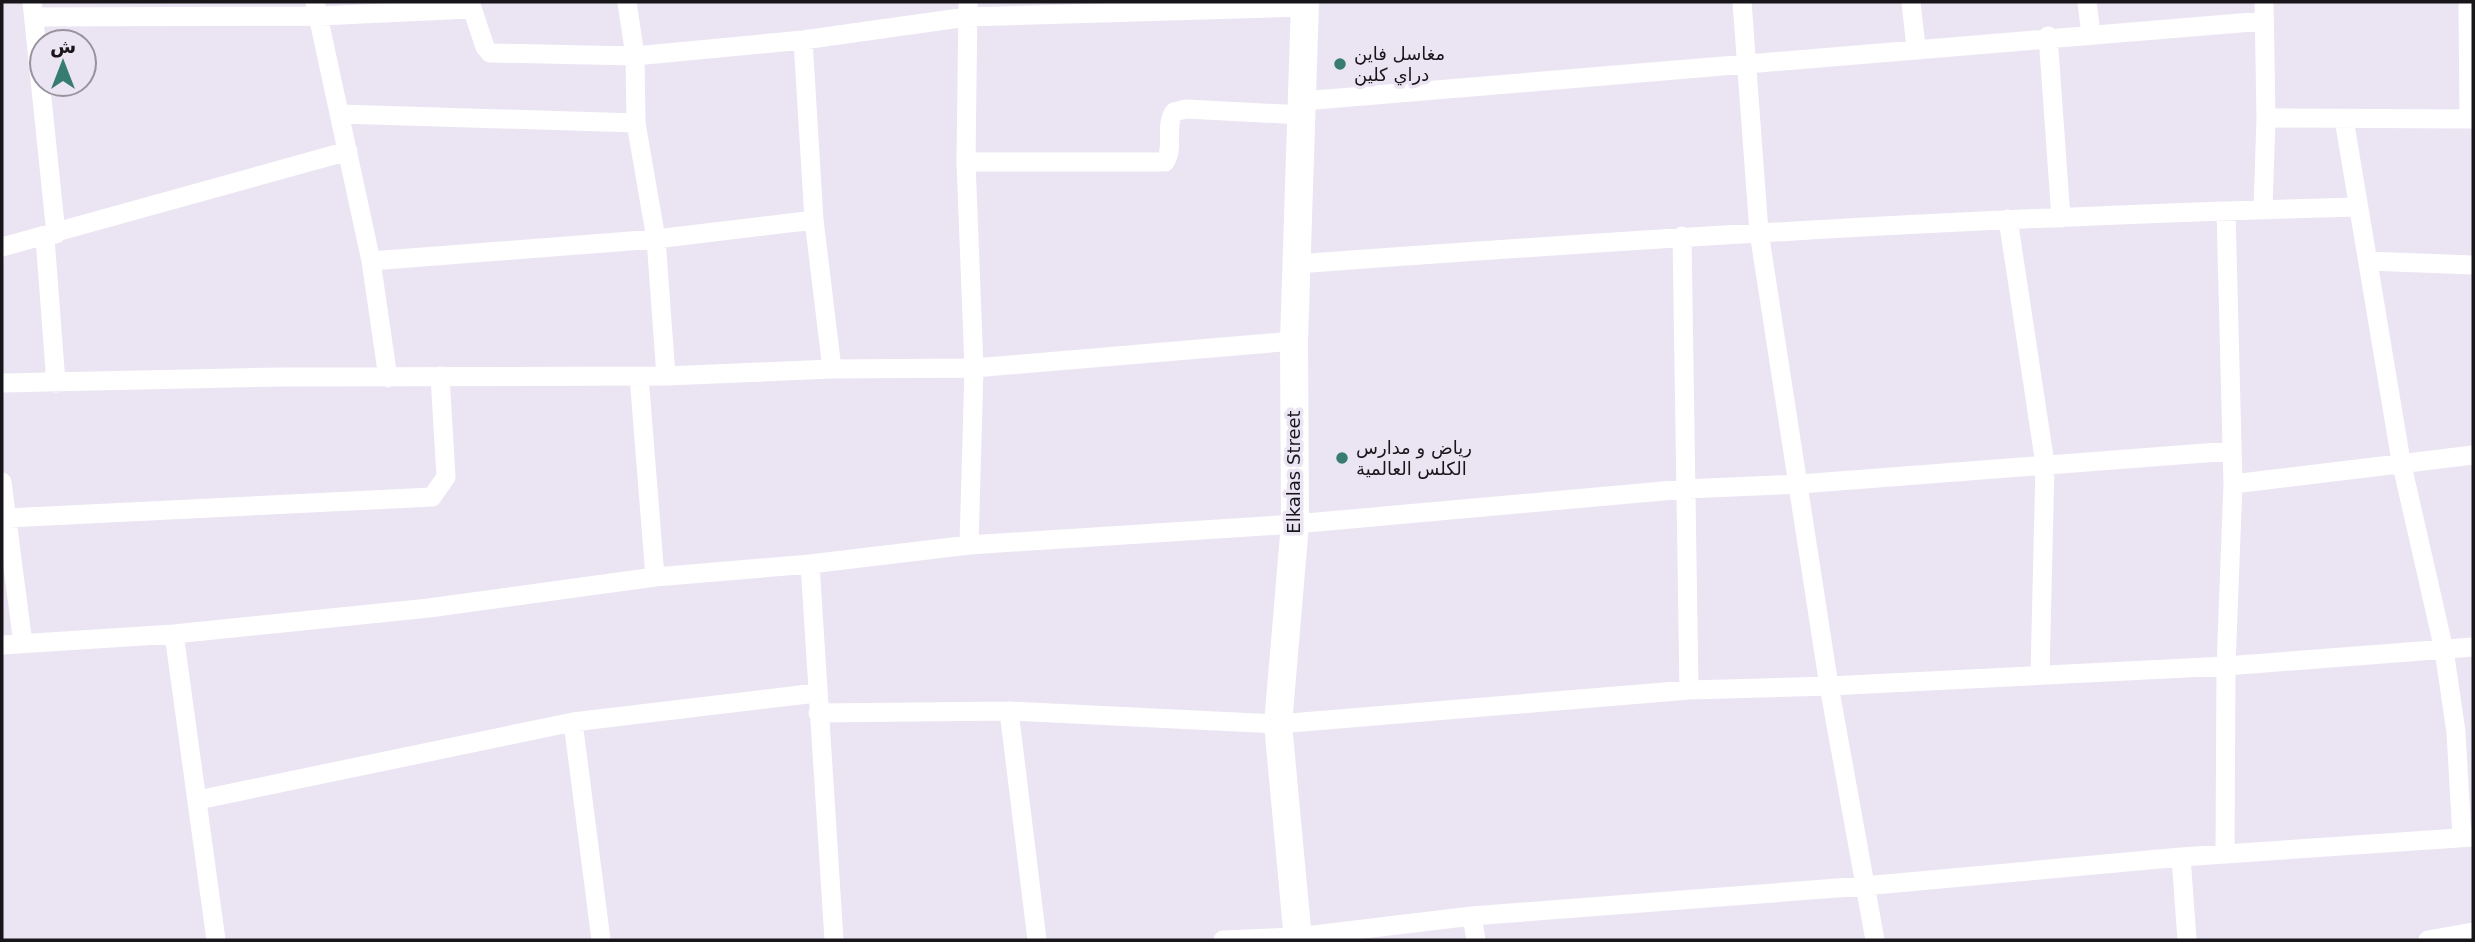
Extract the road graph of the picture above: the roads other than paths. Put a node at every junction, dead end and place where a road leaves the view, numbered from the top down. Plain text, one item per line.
1 (627, 2) edge
2 (1742, 2) edge
3 (1911, 2) edge
4 (2087, 2) edge
5 (2468, 2) edge
6 (1305, 4) edge
7 (471, 5) edge
8 (317, 9) edge
9 (968, 9) edge
10 (33, 10) edge
11 (2264, 11) edge
12 (2091, 35) junction
13 (2048, 36) junction
14 (803, 40) junction
15 (1916, 48) junction
16 (635, 56) junction
17 (1748, 64) junction
18 (1303, 108) junction
19 (340, 114) junction
20 (2266, 117) junction
21 (2344, 119) junction
22 (2471, 119) edge
23 (636, 123) junction
24 (348, 151) junction
25 (967, 162) junction
26 (2357, 207) junction
27 (2263, 209) junction
28 (2226, 212) junction
29 (2061, 218) junction
30 (2008, 219) junction
31 (814, 220) junction
32 (1759, 232) junction
33 (50, 236) junction
34 (1682, 236) junction
35 (656, 239) junction
36 (2, 247) edge
37 (371, 261) junction
38 (2368, 261) junction
39 (1297, 264) junction
40 (2473, 265) edge
41 (1294, 341) junction
42 (974, 368) junction
43 (831, 369) junction
44 (440, 376) junction
45 (639, 376) junction
46 (666, 376) junction
47 (388, 378) junction
48 (2, 383) edge
49 (56, 383) junction
50 (2231, 451) junction
51 (2473, 455) edge
52 (2401, 461) junction
53 (2045, 464) junction
54 (2, 482) edge
55 (1800, 484) junction
56 (2233, 484) junction
57 (1685, 489) junction
58 (7, 518) junction
59 (1295, 524) junction
60 (969, 545) junction
61 (810, 565) junction
62 (656, 577) junction
63 (174, 634) junction
64 (23, 644) junction
65 (2, 645) edge
66 (2473, 647) edge
67 (2444, 650) junction
68 (2226, 666) junction
69 (2040, 674) junction
70 (1829, 686) junction
71 (1689, 690) junction
72 (817, 703) junction
73 (1009, 711) junction
74 (573, 722) junction
75 (1279, 724) junction
76 (2465, 732) edge
77 (198, 800) junction
78 (2467, 838) edge
79 (2225, 855) junction
80 (2181, 857) junction
81 (1864, 886) junction
82 (1472, 916) junction
83 (2473, 932) edge
84 (1298, 939) edge
85 (216, 940) edge
86 (601, 940) edge
87 (834, 940) edge
88 (1037, 940) edge
89 (1223, 940) edge
90 (1476, 940) edge
91 (1875, 940) edge
92 (2188, 940) edge
93 (2428, 940) edge

1 - 16 street
2 - 17 street
3 - 15 street
4 - 12 street
5 - 22 street
6 - 9 street
6 - 18 street, Elkalas Street
7 - 8 street
7 - 16 street
8 - 10 street
8 - 19 street
9 - 14 street
9 - 25 street
10 - 33 street
11 - 12 street
11 - 20 street
12 - 13 street
13 - 15 street
13 - 29 street
14 - 16 street
14 - 31 street
15 - 17 street
16 - 23 street
17 - 18 street
17 - 32 street
18 - 25 street
18 - 39 street, Elkalas Street
19 - 23 street
19 - 24 street
20 - 21 street
20 - 27 street
21 - 22 street
21 - 26 street
23 - 35 street
24 - 33 street
24 - 37 street
25 - 42 street
26 - 27 street
26 - 38 street
27 - 28 street
28 - 29 street
28 - 50 street
29 - 30 street
30 - 32 street
30 - 53 street
31 - 35 street
31 - 43 street
32 - 34 street
32 - 55 street
33 - 36 street
33 - 49 street
34 - 39 street
34 - 57 street
35 - 37 street
35 - 46 street
37 - 47 street
38 - 40 street
38 - 52 street
39 - 41 street, Elkalas Street
41 - 42 street
41 - 59 street, Elkalas Street
42 - 43 street
42 - 60 street
43 - 46 street
44 - 45 street
44 - 47 street
44 - 58 street
45 - 46 street
45 - 62 street
47 - 49 street
48 - 49 street
50 - 53 street
50 - 56 street
51 - 52 street
52 - 56 street
52 - 67 street
53 - 55 street
53 - 69 street
54 - 58 street
55 - 57 street
55 - 70 street
56 - 68 street
57 - 59 street
57 - 71 street
58 - 64 street
59 - 60 street
59 - 75 street, Elkalas Street
60 - 61 street
61 - 62 street
61 - 72 street
62 - 63 street
63 - 64 street
63 - 77 street
64 - 65 street
66 - 67 street
67 - 68 street
67 - 76 street
68 - 69 street
68 - 79 street
69 - 70 street
70 - 71 street
70 - 81 street
71 - 75 street
72 - 73 street
72 - 74 street
72 - 87 street
73 - 75 street
73 - 88 street
74 - 77 street
74 - 86 street
75 - 84 street, Elkalas Street
76 - 78 street
77 - 85 street
78 - 79 street
79 - 80 street
80 - 81 street
80 - 92 street
81 - 82 street
81 - 91 street
82 - 84 street
82 - 90 street
83 - 93 street
84 - 89 street

